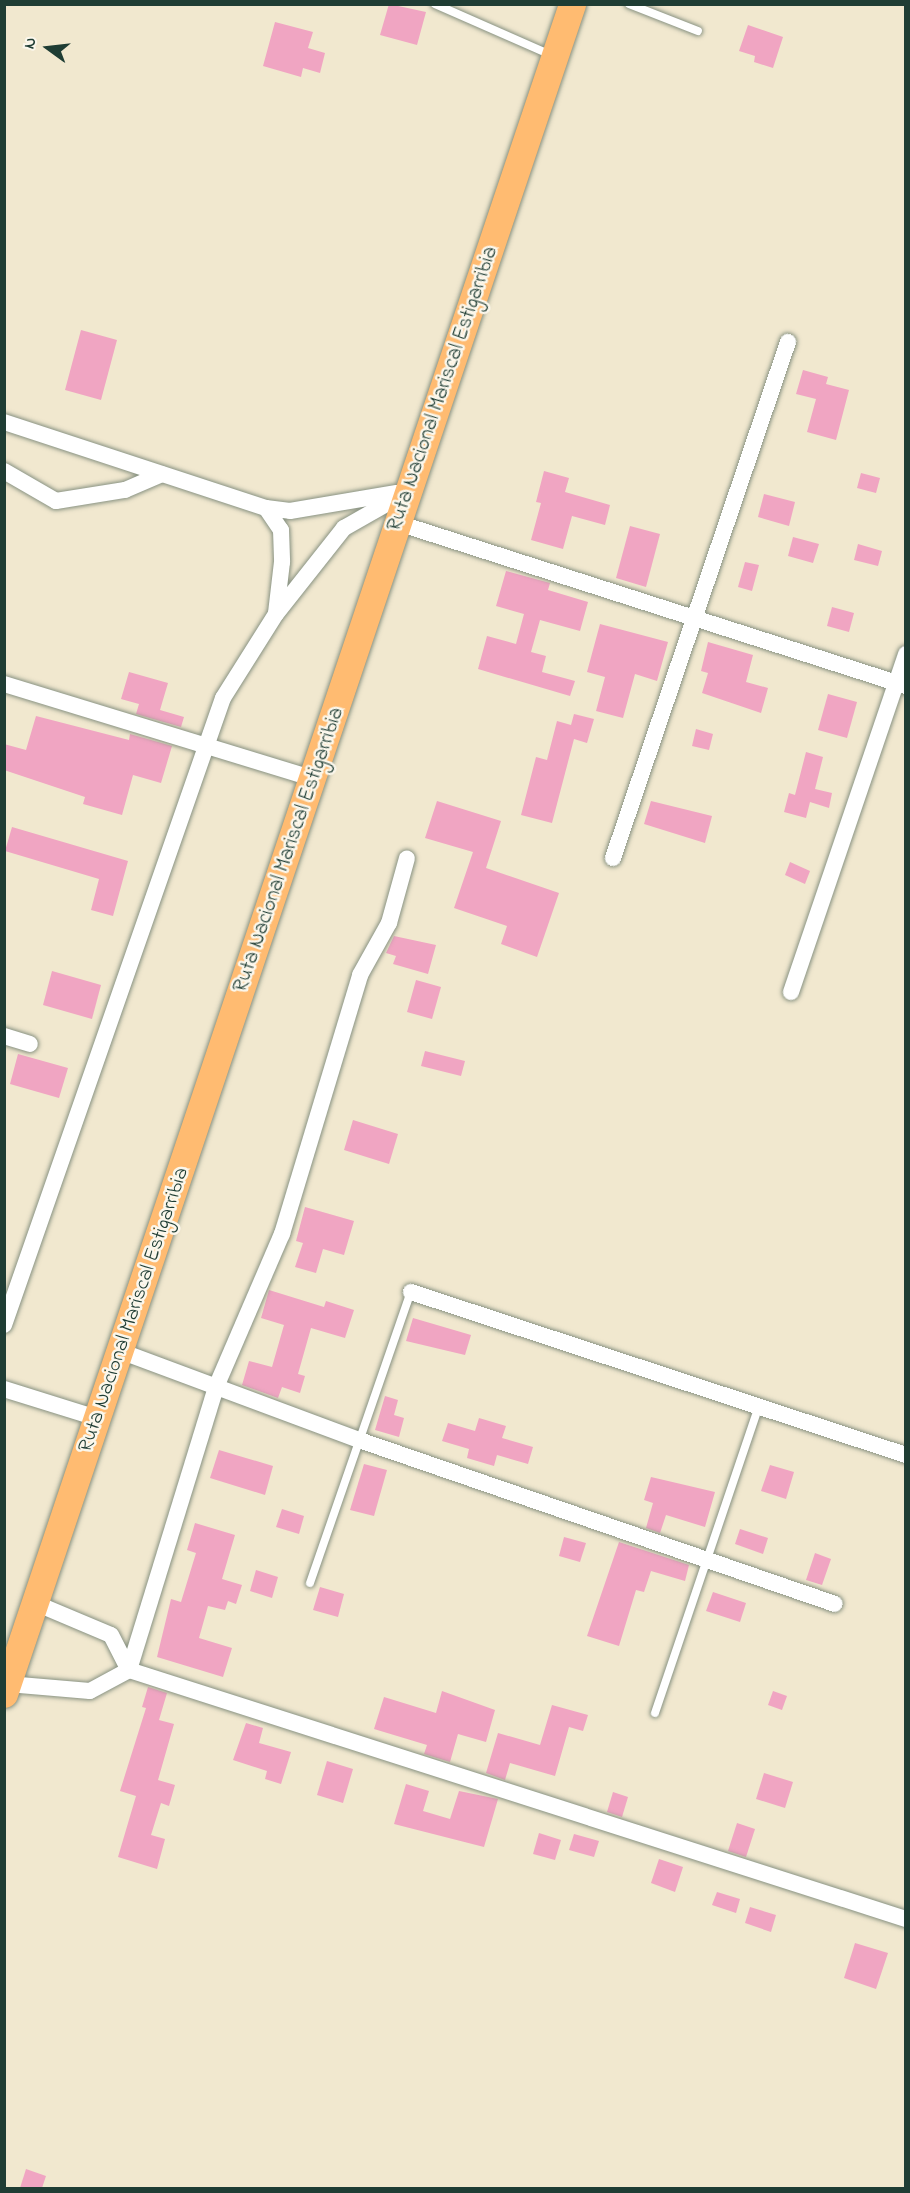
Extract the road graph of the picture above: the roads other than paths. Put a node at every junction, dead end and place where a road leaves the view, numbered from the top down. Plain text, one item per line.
1 (435, 4) edge
2 (572, 4) edge
3 (629, 4) edge
4 (698, 31) dead end
5 (554, 56) junction
6 (788, 342) dead end
7 (4, 422) edge
8 (4, 471) edge
9 (162, 474) junction
10 (409, 491) junction
11 (266, 508) junction
12 (398, 523) junction
13 (276, 614) junction
14 (695, 618) junction
15 (906, 654) edge
16 (4, 684) edge
17 (901, 685) edge
18 (204, 746) junction
19 (314, 779) junction
20 (407, 858) dead end
21 (613, 858) dead end
22 (791, 992) dead end
23 (4, 1036) edge
24 (30, 1044) dead end
25 (411, 1292) joint
26 (4, 1325) edge
27 (120, 1351) junction
28 (216, 1387) junction
29 (4, 1389) edge
30 (759, 1406) junction
31 (97, 1418) junction
32 (359, 1440) junction
33 (906, 1455) edge
34 (708, 1560) junction
35 (310, 1583) dead end
36 (35, 1604) junction
37 (835, 1604) dead end
38 (129, 1670) junction
39 (6, 1689) edge
40 (655, 1713) dead end
41 (906, 1919) edge

1 - 5 lane
2 - 5 main road, Ruta Nacional Mariscal Estigarribia
3 - 4 lane
5 - 10 main road, Ruta Nacional Mariscal Estigarribia
6 - 14 street
7 - 9 street
8 - 9 street
9 - 11 street
10 - 11 street
10 - 12 main road, Ruta Nacional Mariscal Estigarribia
10 - 13 street
11 - 13 street
12 - 14 street
12 - 19 main road, Ruta Nacional Mariscal Estigarribia
13 - 18 street
14 - 17 street
14 - 21 street
15 - 17 street
16 - 18 street
17 - 22 street
18 - 19 street
18 - 26 street
19 - 27 main road, Ruta Nacional Mariscal Estigarribia
20 - 28 street
23 - 24 street
25 - 30 street
25 - 32 lane
27 - 28 street
27 - 31 main road, Ruta Nacional Mariscal Estigarribia
28 - 32 street
28 - 38 street
29 - 31 street
30 - 33 street
30 - 34 lane
31 - 36 main road, Ruta Nacional Mariscal Estigarribia
32 - 34 street
32 - 35 lane
34 - 37 street
34 - 40 lane
36 - 38 street
36 - 39 main road, Ruta Nacional Mariscal Estigarribia
38 - 39 street
38 - 41 street

